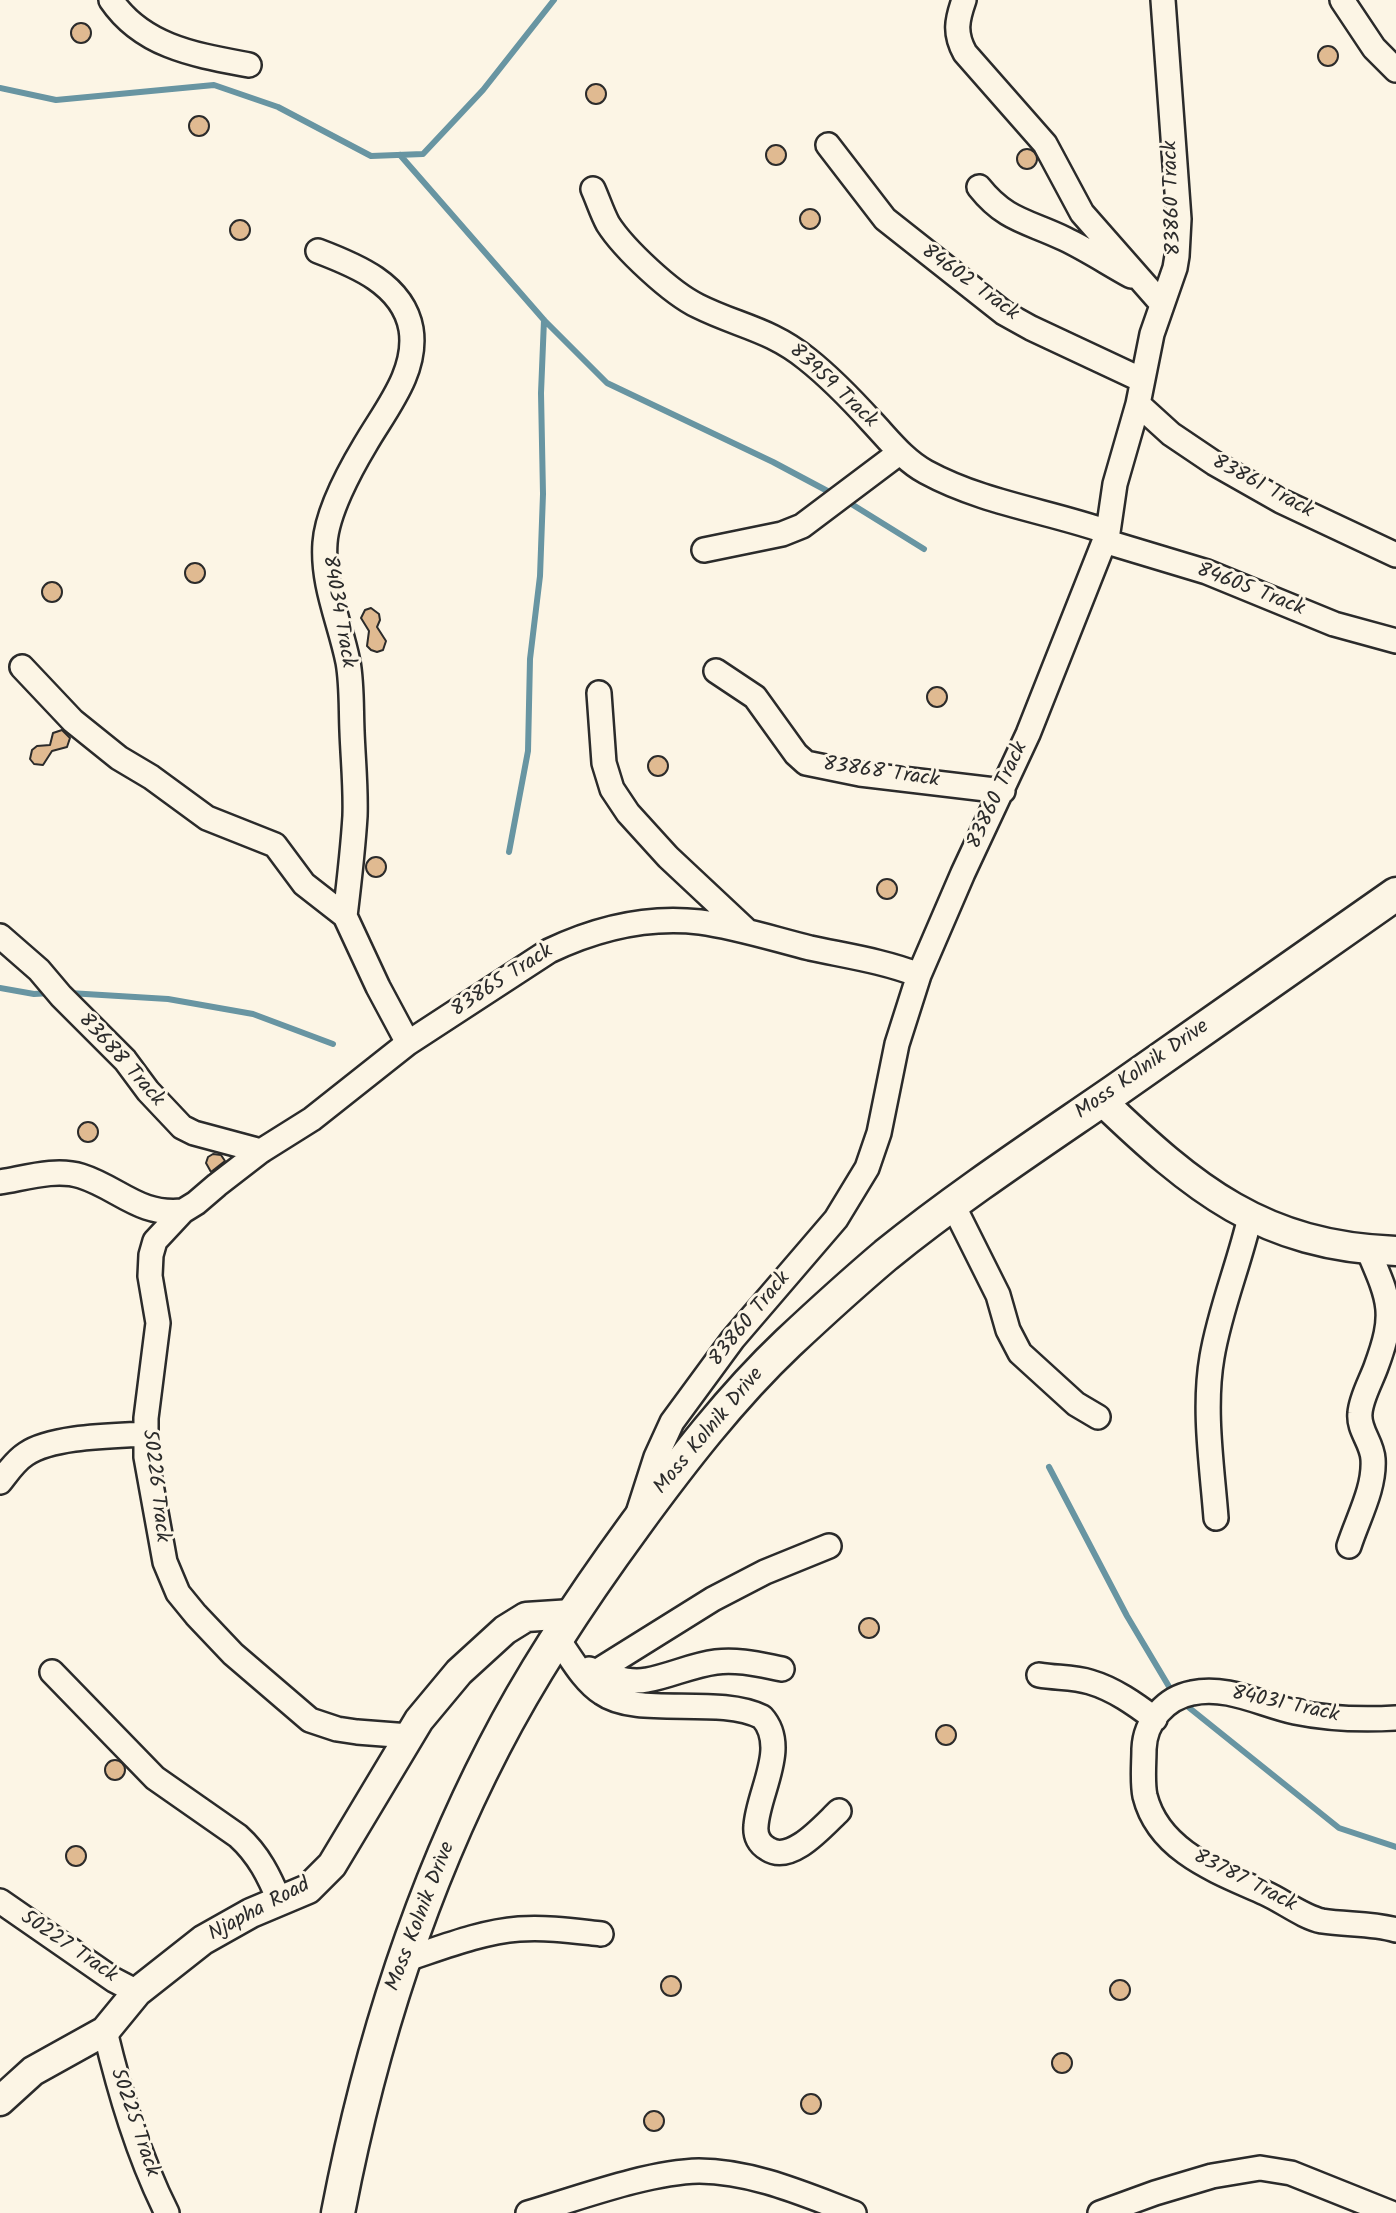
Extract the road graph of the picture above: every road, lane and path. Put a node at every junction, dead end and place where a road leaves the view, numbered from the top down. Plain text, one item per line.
1 (111, 0) edge
2 (964, 0) edge
3 (1163, 0) edge
4 (1342, 0) edge
5 (248, 65) dead end
6 (1396, 70) edge
7 (828, 145) dead end
8 (979, 187) dead end
9 (593, 189) dead end
10 (318, 251) dead end
11 (1147, 285) junction
12 (1162, 304) junction
13 (1142, 380) junction
14 (1138, 404) junction
15 (900, 453) junction
16 (1106, 536) junction
17 (704, 550) dead end
18 (1396, 555) edge
19 (1396, 641) edge
20 (22, 667) dead end
21 (716, 671) dead end
22 (600, 692) dead end
23 (1003, 790) junction
24 (1396, 894) edge
25 (345, 916) junction
26 (748, 932) junction
27 (0, 936) edge
28 (919, 975) junction
29 (408, 1043) junction
30 (1101, 1100) junction
31 (261, 1151) junction
32 (0, 1182) edge
33 (953, 1205) junction
34 (183, 1212) junction
35 (1250, 1217) junction
36 (1368, 1250) junction
37 (1396, 1251) edge
38 (1098, 1417) dead end
39 (146, 1434) junction
40 (0, 1482) edge
41 (1216, 1518) dead end
42 (634, 1527) junction
43 (829, 1546) dead end
44 (1349, 1546) dead end
45 (564, 1626) junction
46 (586, 1668) junction
47 (782, 1669) dead end
48 (52, 1672) dead end
49 (1040, 1675) dead end
50 (1155, 1718) junction
51 (1396, 1718) edge
52 (409, 1735) junction
53 (839, 1811) dead end
54 (0, 1901) edge
55 (280, 1902) junction
56 (1396, 1930) edge
57 (601, 1934) dead end
58 (404, 1960) junction
59 (137, 1992) junction
60 (105, 2031) junction
61 (2, 2096) edge
62 (166, 2213) edge
63 (338, 2213) edge
64 (528, 2213) edge
65 (854, 2213) edge
66 (1100, 2213) edge
67 (1391, 2213) edge

1 - 5 street
2 - 11 street
3 - 12 street, 83860 Track
4 - 6 street
7 - 13 street, 84602 Track
8 - 11 street
9 - 15 street, 83959 Track
10 - 25 street, 84034 Track
11 - 12 street
12 - 13 street, 83860 Track
13 - 14 street, 83860 Track
14 - 16 street, 83860 Track
14 - 18 street, 83861 Track
15 - 16 street, 83959 Track
15 - 17 street
16 - 19 street, 84605 Track
16 - 23 street, 83860 Track
20 - 25 street
21 - 23 street, 83868 Track
22 - 26 street
23 - 28 street, 83860 Track
24 - 30 main road, Moss Kolnik Drive
25 - 29 street
26 - 28 street, 83865 Track
26 - 29 street, 83865 Track
27 - 31 street, 83688 Track
28 - 42 street, 83860 Track
29 - 31 street, 83865 Track
30 - 33 main road, Moss Kolnik Drive
30 - 35 street
31 - 34 street, 83865 Track
32 - 34 street
33 - 38 street
33 - 42 main road, Moss Kolnik Drive
34 - 39 street, 50226 Track
35 - 36 street
35 - 41 street
36 - 37 street
36 - 44 street
39 - 40 street
39 - 52 street, 50226 Track
42 - 45 main road, Moss Kolnik Drive
43 - 46 street
45 - 46 street
45 - 52 street, Njapha Road
45 - 58 main road, Moss Kolnik Drive
46 - 47 street
46 - 53 street
48 - 55 street
49 - 50 street
50 - 51 street, 84031 Track
50 - 56 street, 83787 Track
52 - 55 street, Njapha Road
54 - 59 street, 50227 Track
55 - 59 street, Njapha Road
57 - 58 street
58 - 63 main road, Moss Kolnik Drive
59 - 60 street, Njapha Road
60 - 61 street, Njapha Road
60 - 62 street, 50225 Track
64 - 65 street
66 - 67 street

